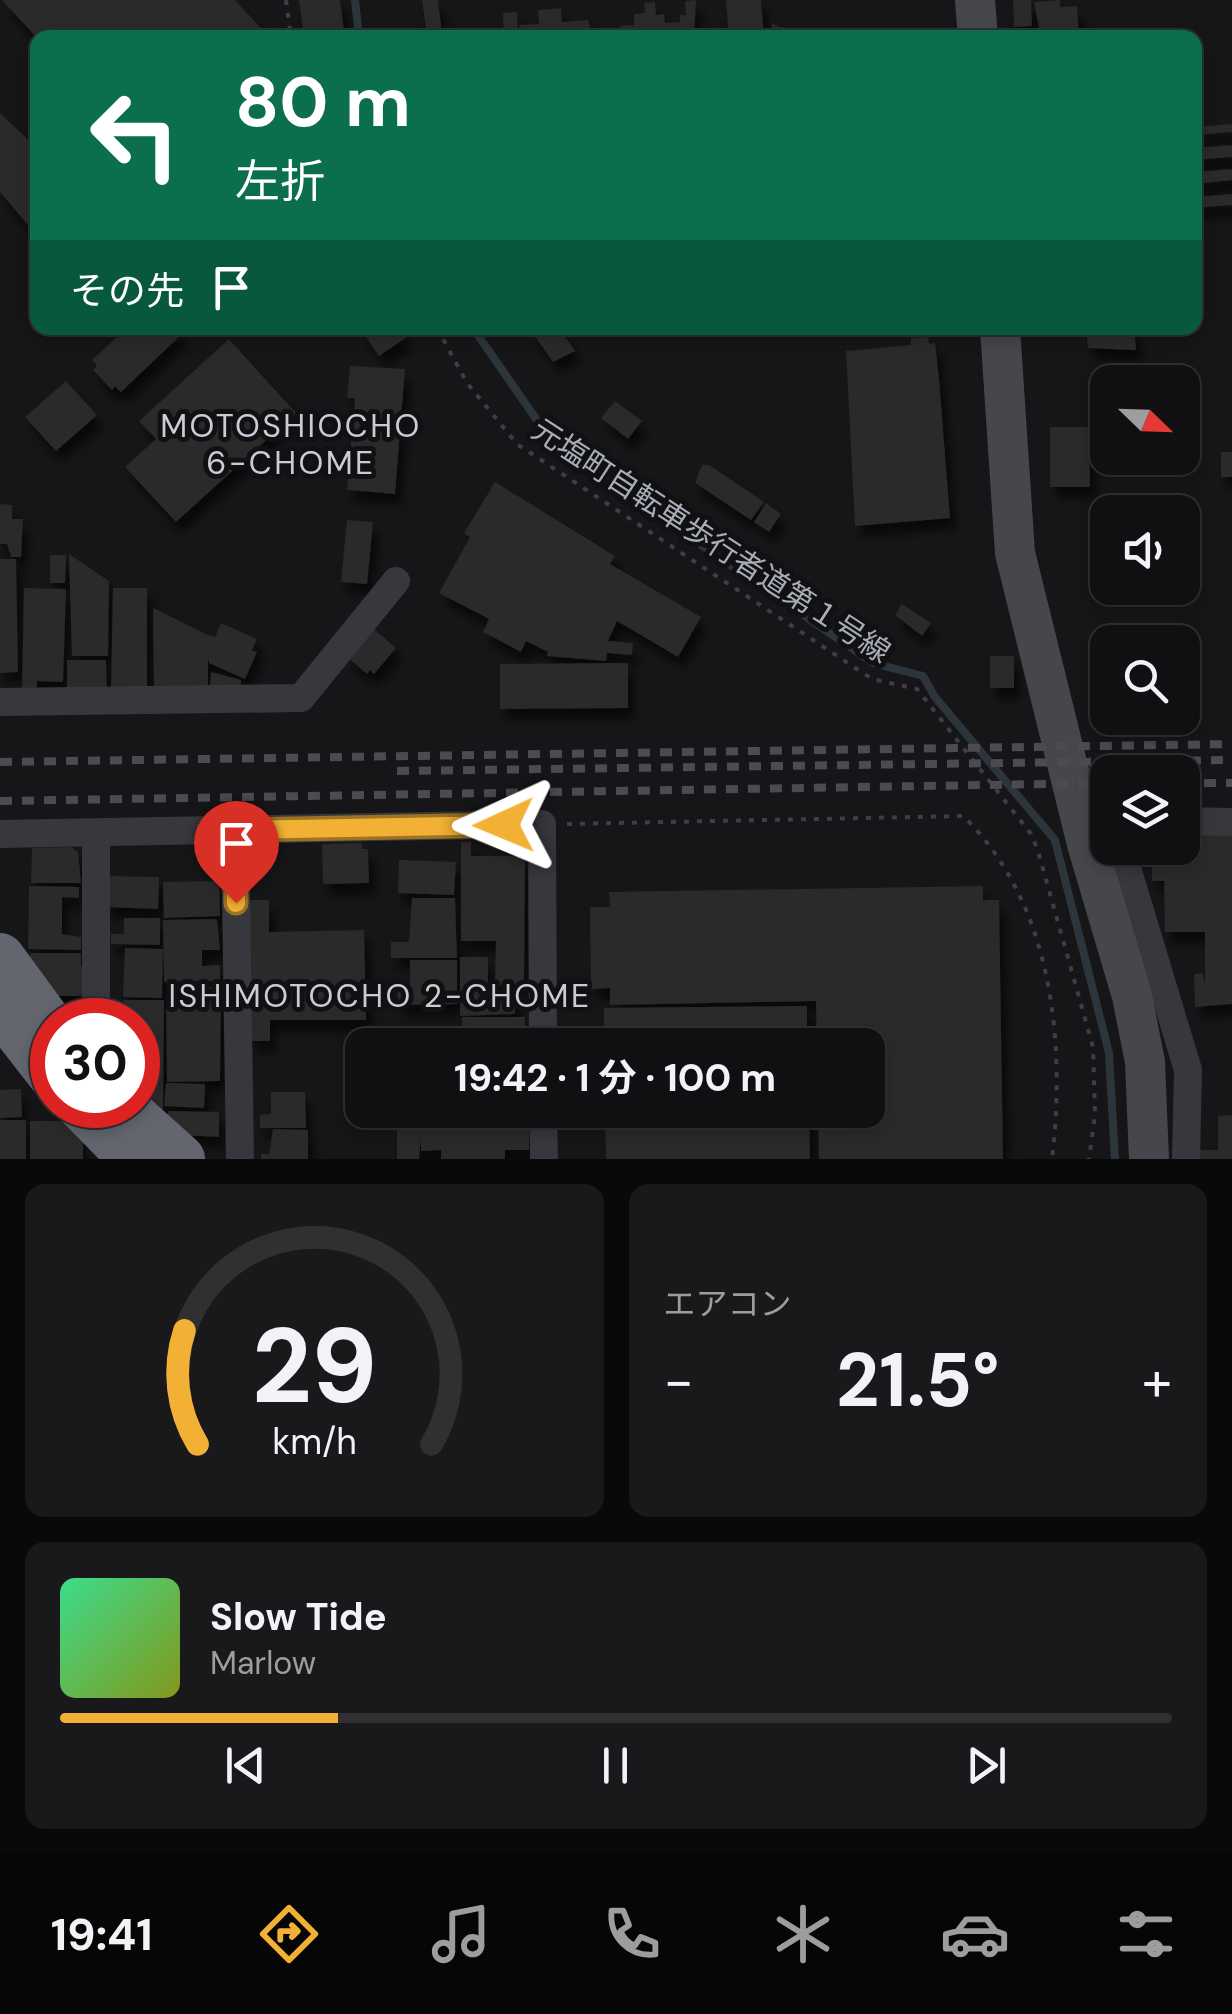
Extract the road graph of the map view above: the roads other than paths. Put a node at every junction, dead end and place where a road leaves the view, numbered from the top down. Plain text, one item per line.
1 (974, 0) edge
2 (977, 30) edge
3 (1000, 335) edge
4 (396, 582) dead end
5 (0, 702) edge
6 (1200, 822) edge
7 (1232, 822) edge
8 (235, 830) junction
9 (96, 833) junction
10 (0, 834) edge
11 (1126, 865) edge
12 (0, 958) edge
13 (96, 998) edge
14 (30, 999) edge
15 (0, 1007) edge
16 (543, 1028) edge
17 (30, 1046) edge
18 (96, 1128) edge
19 (104, 1128) edge
20 (146, 1128) edge
21 (543, 1128) edge
22 (96, 1159) edge
23 (134, 1159) edge
24 (180, 1159) edge
25 (240, 1159) edge
26 (544, 1159) edge
27 (1149, 1159) edge
28 (1186, 1159) edge

1 - 2 street
3 - 27 street
4 - 5 street
6 - 7 street
8 - 9 street
8 - 16 street
8 - 25 street
9 - 10 street
9 - 13 street
11 - 28 street
12 - 14 highway
15 - 17 highway
18 - 22 street
19 - 23 highway, bridge
20 - 24 highway
21 - 26 street

